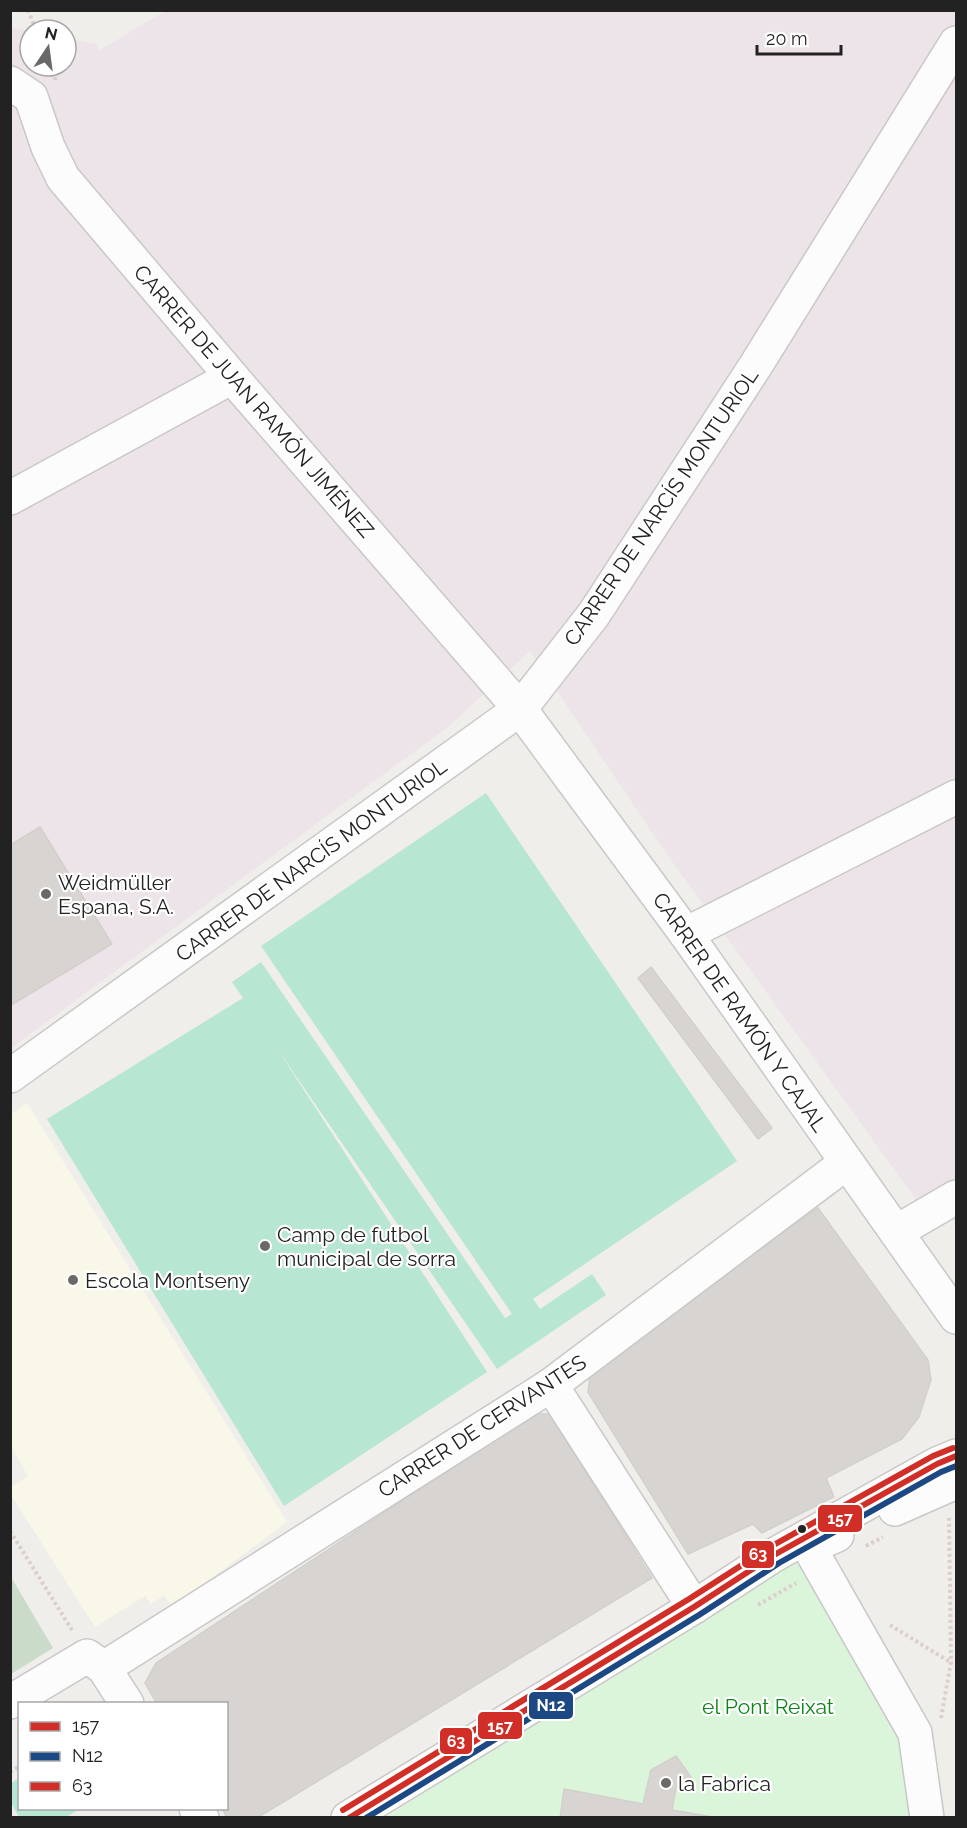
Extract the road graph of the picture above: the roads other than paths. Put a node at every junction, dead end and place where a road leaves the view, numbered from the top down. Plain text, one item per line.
1 (957, 43) edge
2 (10, 83) edge
3 (232, 377) junction
4 (10, 498) edge
5 (520, 709) junction
6 (957, 797) edge
7 (686, 934) junction
8 (10, 1076) edge
9 (846, 1163) junction
10 (957, 1197) edge
11 (896, 1232) junction
12 (957, 1317) edge
13 (551, 1385) junction
14 (954, 1474) edge
15 (694, 1607) junction
16 (96, 1662) junction
17 (10, 1702) edge
18 (126, 1702) edge
19 (348, 1818) edge
20 (927, 1818) edge

1 - 5 street, CARRER DE NARCÍS MONTURIOL
2 - 3 street, CARRER DE JUAN RAMÓN JIMÉNEZ
3 - 4 street
3 - 5 street, CARRER DE JUAN RAMÓN JIMÉNEZ
5 - 7 street, CARRER DE RAMÓN Y CAJAL
5 - 8 street, CARRER DE NARCÍS MONTURIOL
6 - 7 street
7 - 9 street, CARRER DE RAMÓN Y CAJAL
9 - 11 street, CARRER DE RAMÓN Y CAJAL
9 - 13 street, CARRER DE CERVANTES
10 - 11 street
11 - 12 street, CARRER DE RAMÓN Y CAJAL
13 - 15 street
13 - 16 street, CARRER DE CERVANTES
14 - 15 street
14 - 20 street
15 - 19 street
16 - 17 street, CARRER DE CERVANTES
16 - 18 street

